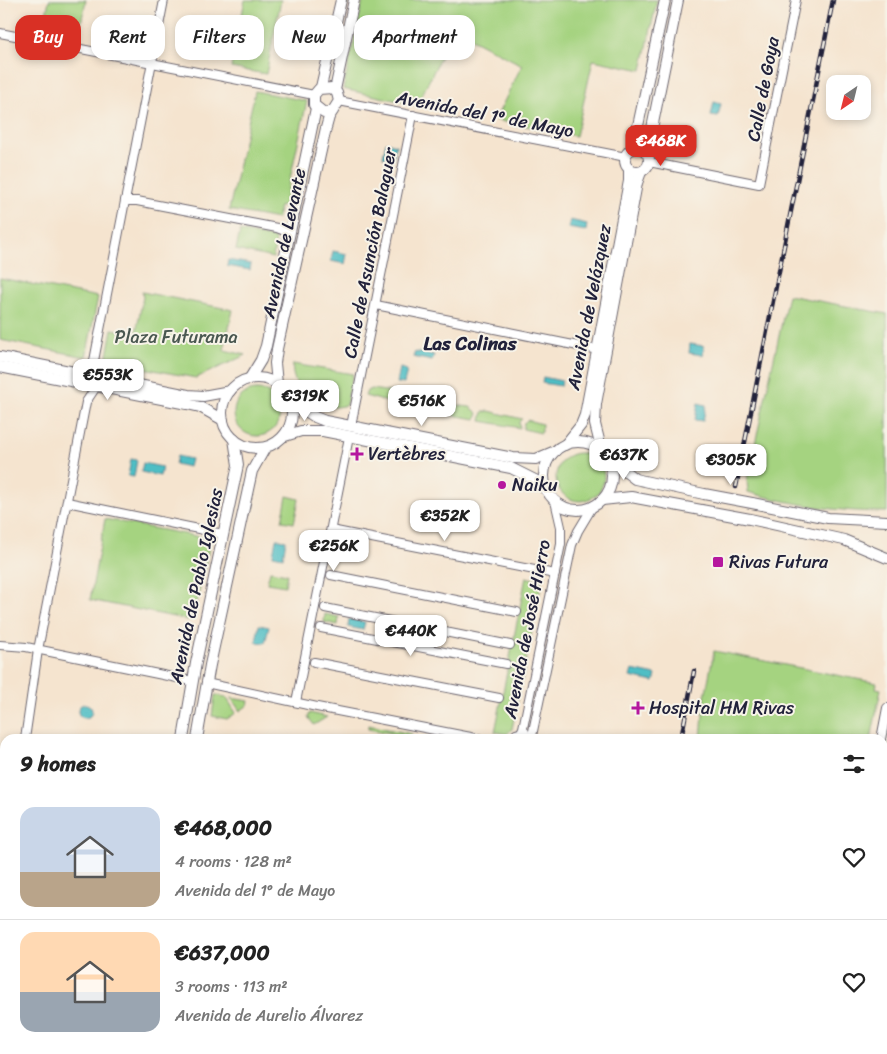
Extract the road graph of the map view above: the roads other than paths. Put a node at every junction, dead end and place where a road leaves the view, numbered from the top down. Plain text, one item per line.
1 (164, 0) edge
2 (342, 0) edge
3 (354, 0) edge
4 (665, 0) edge
5 (678, 0) edge
6 (796, 0) edge
7 (0, 33) edge
8 (151, 63) junction
9 (335, 90) junction
10 (318, 91) junction
11 (339, 101) junction
12 (316, 108) junction
13 (333, 111) junction
14 (413, 115) junction
15 (629, 153) junction
16 (648, 157) junction
17 (629, 169) junction
18 (641, 172) junction
19 (125, 201) junction
20 (290, 233) junction
21 (376, 305) junction
22 (598, 350) junction
23 (0, 357) edge
24 (0, 367) edge
25 (250, 378) junction
26 (96, 381) junction
27 (277, 384) junction
28 (230, 391) junction
29 (291, 401) junction
30 (223, 420) junction
31 (350, 431) junction
32 (285, 436) junction
33 (234, 439) junction
34 (565, 445) junction
35 (265, 448) junction
36 (555, 451) junction
37 (604, 454) junction
38 (552, 497) junction
39 (67, 502) junction
40 (598, 503) junction
41 (887, 522) edge
42 (331, 530) junction
43 (223, 534) junction
44 (887, 558) edge
45 (555, 574) junction
46 (331, 575) dead end
47 (325, 608) dead end
48 (517, 612) dead end
49 (321, 628) dead end
50 (510, 644) dead end
51 (0, 645) edge
52 (38, 650) junction
53 (314, 662) dead end
54 (506, 664) dead end
55 (192, 681) junction
56 (206, 683) junction
57 (499, 698) dead end
58 (296, 702) junction
59 (887, 708) edge
60 (521, 732) junction
61 (26, 734) edge
62 (184, 734) edge
63 (198, 734) edge
64 (456, 734) edge
65 (518, 734) edge
66 (525, 734) edge
67 (534, 734) edge
68 (882, 734) edge

1 - 8 street
2 - 10 street
3 - 9 street
4 - 15 street
5 - 16 street
6 - 16 street, Calle de Goya
7 - 8 street
8 - 10 street
8 - 19 street
9 - 10 street
9 - 11 street
10 - 12 street
11 - 13 street
11 - 14 street, Avenida del 1º de Mayo
12 - 13 street
12 - 20 street, Avenida de Levante
13 - 27 street, Avenida de Levante
14 - 15 street, Avenida del 1º de Mayo
14 - 21 street, Calle de Asunción Balaguer
15 - 16 street
15 - 17 street
16 - 18 street
17 - 18 street
17 - 22 street, Avenida de Velázquez
18 - 37 street, Avenida de Velázquez
19 - 20 street
19 - 26 street
20 - 25 street, Avenida de Levante
21 - 22 street
21 - 31 street, Calle de Asunción Balaguer
22 - 34 street, Avenida de Velázquez
23 - 26 street
24 - 26 street
25 - 27 street
25 - 28 street
26 - 28 street
26 - 30 street
26 - 39 street
27 - 29 street
28 - 30 street
29 - 31 street
29 - 32 street
30 - 33 street
31 - 32 street
31 - 36 street
31 - 38 street
31 - 42 street, Calle de Asunción Balaguer
32 - 35 street
33 - 35 street
33 - 43 street, Avenida de Pablo Iglesias
34 - 36 street
34 - 37 street
35 - 56 street, Avenida de Pablo Iglesias
36 - 38 street
37 - 40 street
37 - 41 street, bridge
38 - 40 street
38 - 45 street, Avenida de José Hierro
39 - 43 street
39 - 52 street
40 - 44 street, bridge
40 - 67 street, Avenida de José Hierro
42 - 45 street
42 - 58 street, Calle de Asunción Balaguer
43 - 55 street, Avenida de Pablo Iglesias
45 - 60 street, Avenida de José Hierro
46 - 48 street
47 - 50 street
49 - 54 street
51 - 52 street
52 - 55 street
52 - 61 street
53 - 57 street
55 - 62 street, Avenida de Pablo Iglesias
56 - 58 street
56 - 63 street, Avenida de Pablo Iglesias
58 - 64 street
59 - 68 street
60 - 65 street
60 - 66 street

